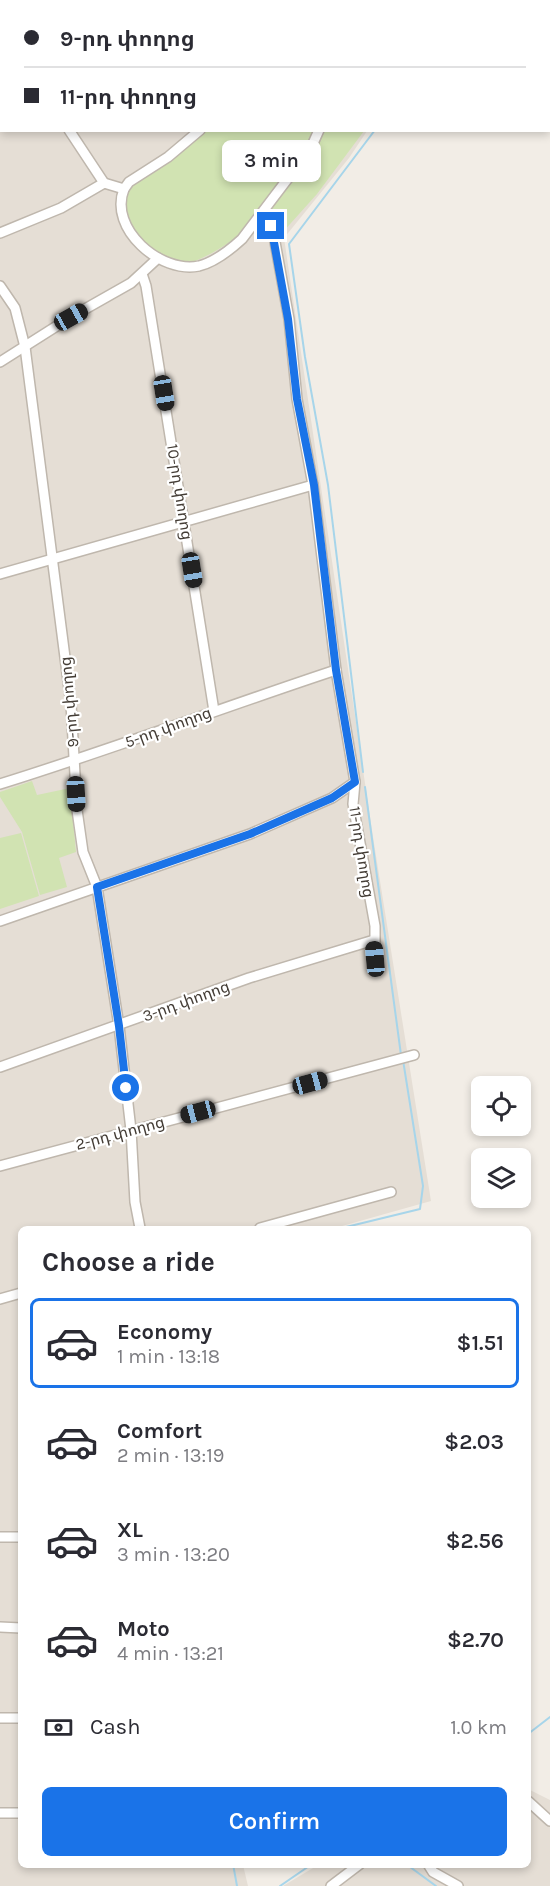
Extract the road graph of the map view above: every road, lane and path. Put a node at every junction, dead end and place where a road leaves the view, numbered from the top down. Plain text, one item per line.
1 (70, 132) edge
2 (198, 132) edge
3 (318, 132) edge
4 (104, 183) junction
5 (124, 189) junction
6 (261, 215) junction
7 (0, 233) edge
8 (158, 258) junction
9 (142, 274) junction
10 (0, 286) edge
11 (25, 347) junction
12 (0, 362) edge
13 (314, 485) junction
14 (185, 523) junction
15 (53, 558) junction
16 (0, 574) edge
17 (336, 670) junction
18 (214, 711) junction
19 (75, 761) junction
20 (355, 782) junction
21 (0, 784) edge
22 (97, 887) junction
23 (0, 921) edge
24 (374, 940) junction
25 (375, 959) dead end
26 (119, 1026) junction
27 (414, 1055) dead end
28 (0, 1067) edge
29 (131, 1130) junction
30 (0, 1166) edge
31 (391, 1192) dead end
32 (140, 1226) edge
33 (267, 1226) edge
34 (18, 1294) edge
35 (0, 1299) edge
36 (0, 1537) edge
37 (18, 1537) edge
38 (0, 1628) edge
39 (18, 1628) edge
40 (18, 1718) edge
41 (0, 1719) edge
42 (531, 1805) edge
43 (0, 1813) edge
44 (18, 1813) edge
45 (550, 1821) edge
46 (355, 1868) edge
47 (430, 1868) edge
48 (331, 1886) edge
49 (458, 1886) edge

1 - 4 street
2 - 5 street
3 - 6 street
4 - 5 street
4 - 7 street
5 - 8 street
6 - 8 street
6 - 13 street, 11-րդ փողոց
8 - 9 street
9 - 11 street
9 - 14 street, 10-րդ փողոց
10 - 11 street, 9-րդ փողոց
11 - 12 street
11 - 15 street, 9-րդ փողոց
13 - 14 street
13 - 17 street, 11-րդ փողոց
14 - 15 street
14 - 18 street, 10-րդ փողոց
15 - 16 street
15 - 19 street, 9-րդ փողոց
17 - 18 street, 5-րդ փողոց
17 - 20 street, 11-րդ փողոց
18 - 19 street, 5-րդ փողոց
19 - 21 street, 5-րդ փողոց
19 - 22 street, 9-րդ փողոց
20 - 22 street
20 - 24 street, 11-րդ փողոց
22 - 23 street
22 - 26 street, 9-րդ փողոց
24 - 25 street, 11-րդ փողոց
24 - 26 street, 3-րդ փողոց
26 - 28 street, 3-րդ փողոց
26 - 29 street, 9-րդ փողոց
27 - 29 street, 2-րդ փողոց
29 - 30 street, 2-րդ փողոց
29 - 32 street, 9-րդ փողոց
31 - 33 street
34 - 35 street
36 - 37 street
38 - 39 street
40 - 41 street
42 - 45 street
43 - 44 street
46 - 48 street
47 - 49 street

